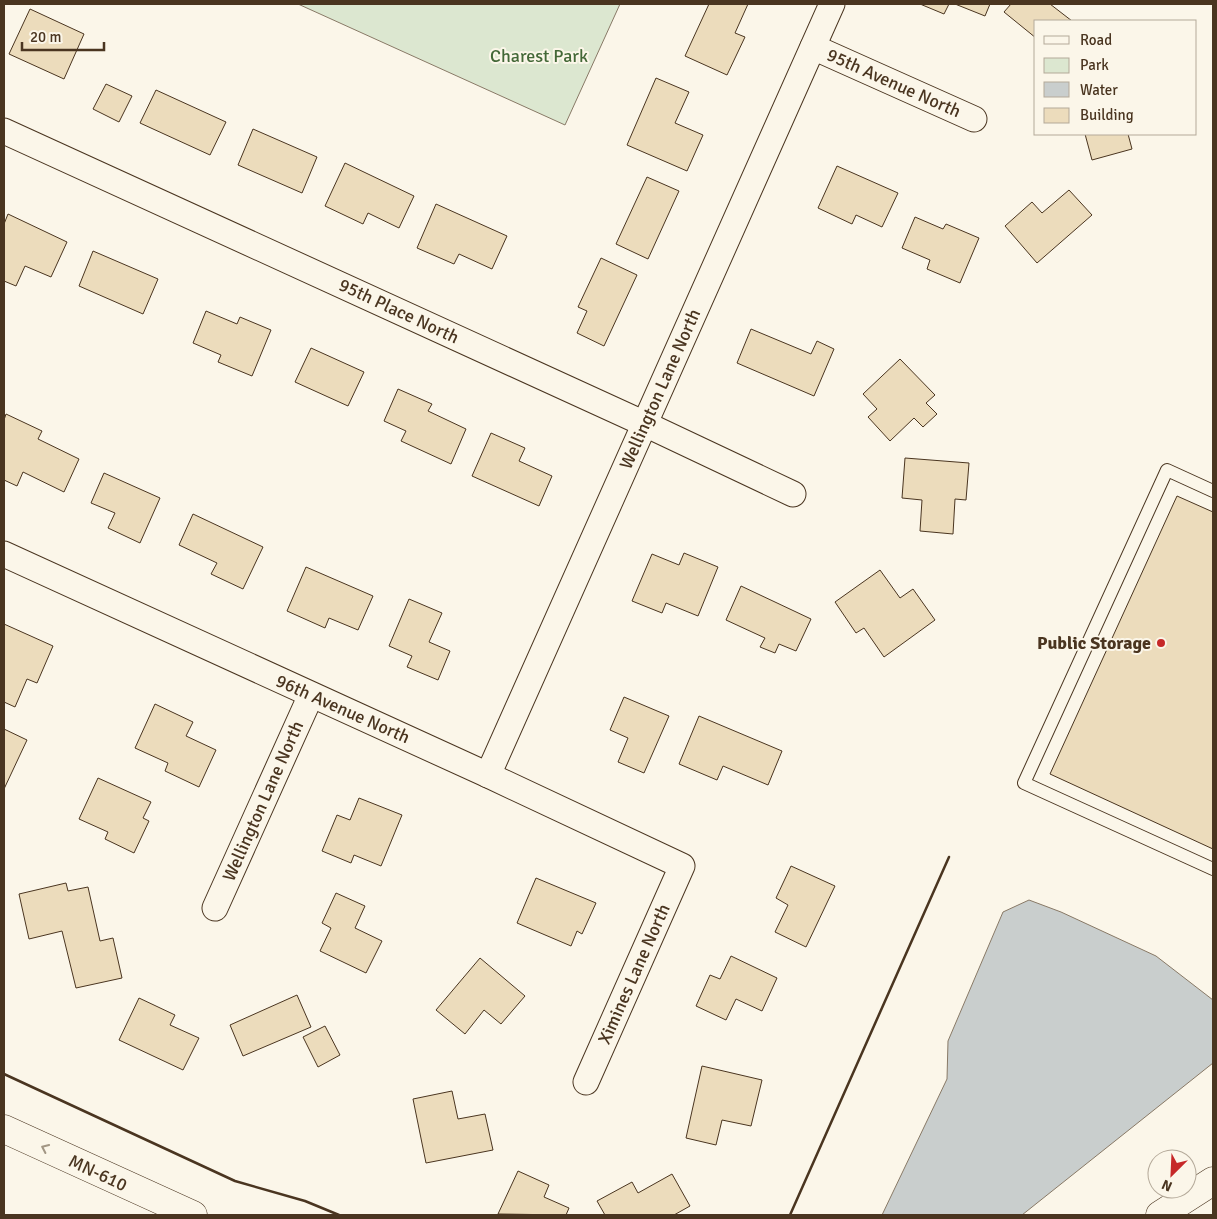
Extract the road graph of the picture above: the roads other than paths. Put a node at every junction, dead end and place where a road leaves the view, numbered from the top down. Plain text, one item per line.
1 (832, 4) edge
2 (814, 47) junction
3 (974, 118) dead end
4 (4, 131) edge
5 (645, 424) junction
6 (1213, 492) edge
7 (793, 494) dead end
8 (4, 554) edge
9 (311, 695) junction
10 (488, 775) junction
11 (682, 866) joint
12 (1213, 869) edge
13 (215, 908) dead end
14 (586, 1082) dead end
15 (4, 1129) edge
16 (1213, 1181) edge
17 (137, 1191) junction
18 (193, 1215) edge
19 (203, 1215) edge
20 (1160, 1215) edge

1 - 2 street, Wellington Lane North
2 - 3 street, 95th Avenue North
2 - 5 street, Wellington Lane North
4 - 5 street, 95th Place North
5 - 7 street, 95th Place North
5 - 10 street, Wellington Lane North
6 - 12 lane
8 - 9 street, 96th Avenue North
9 - 10 street, 96th Avenue North
9 - 13 street, Wellington Lane North
10 - 11 street, 96th Avenue North
11 - 14 street, Ximines Lane North
17 -> 15 highway, MN-610
16 - 20 highway
17 - 18 highway, MN-610
17 - 19 highway

